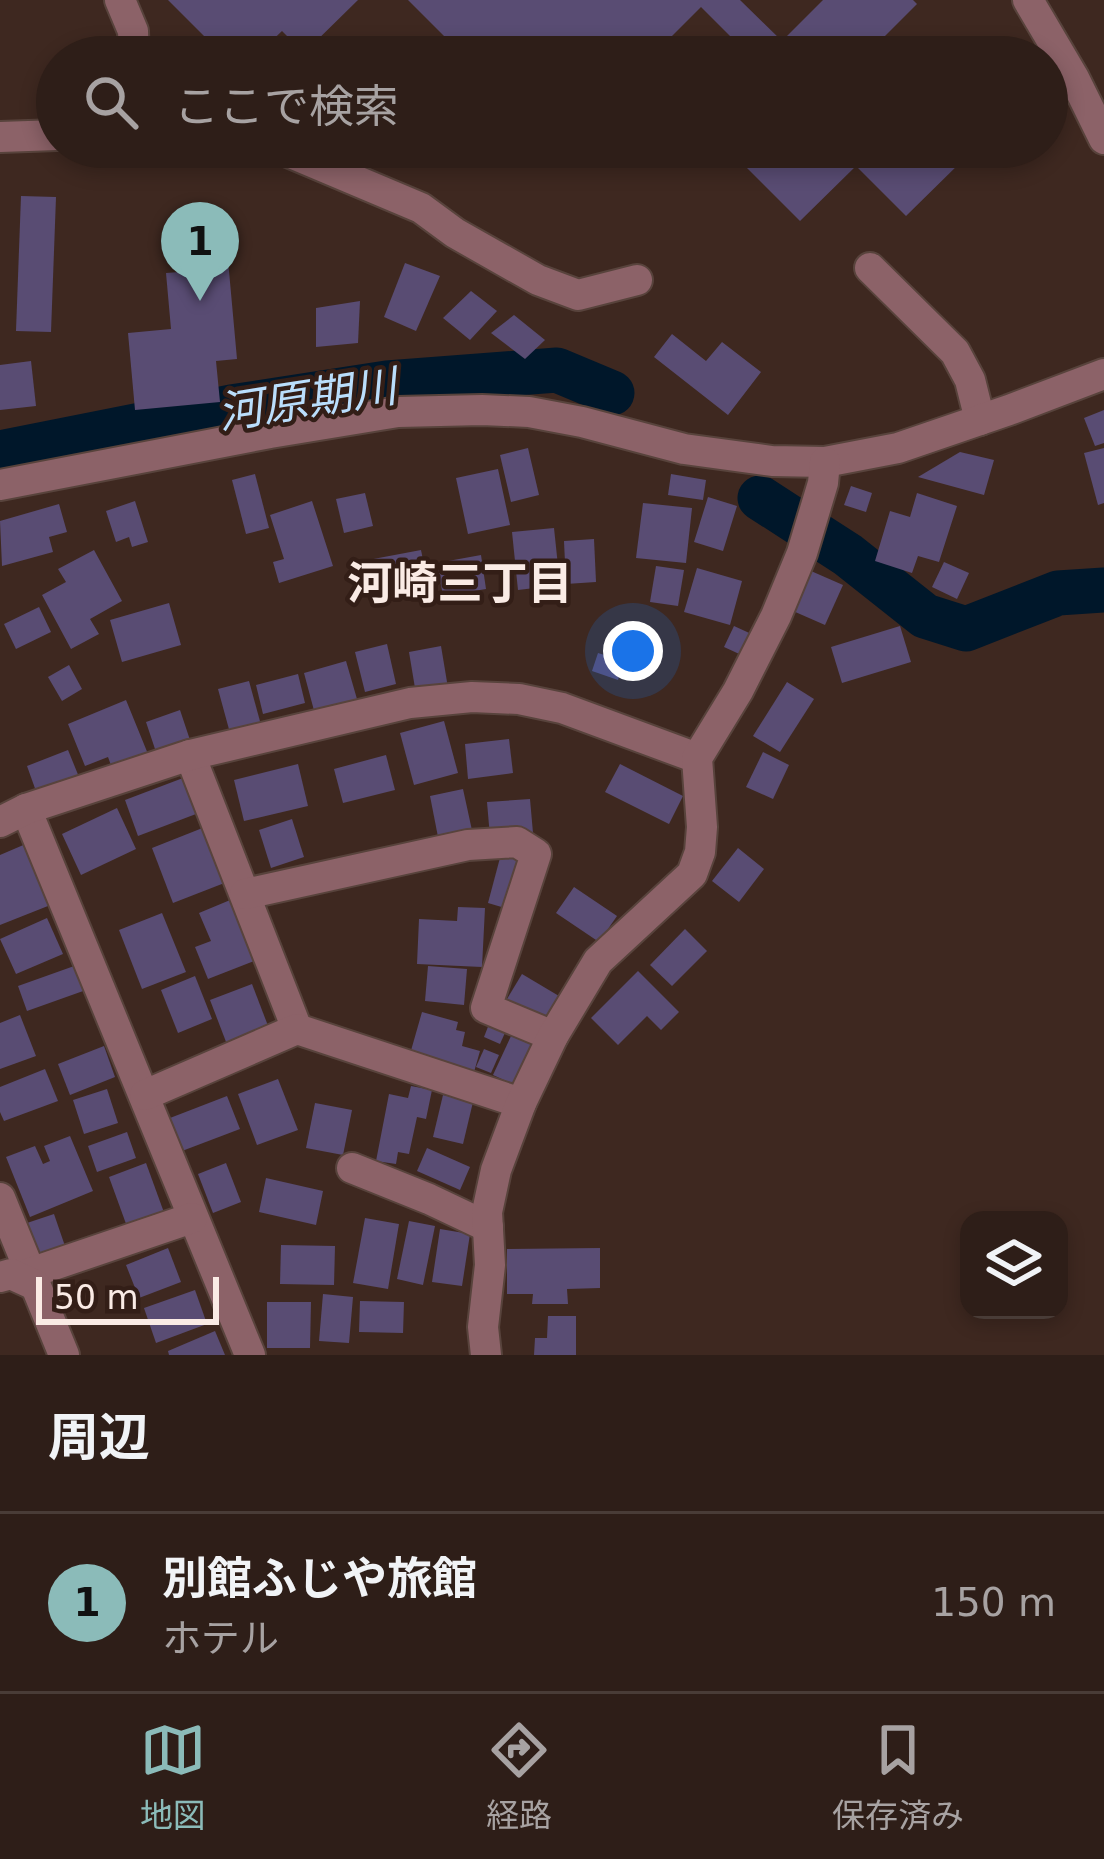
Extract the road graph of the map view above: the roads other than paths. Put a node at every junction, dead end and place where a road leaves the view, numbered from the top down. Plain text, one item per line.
1 (120, 0) edge
2 (1028, 0) edge
3 (133, 36) edge
4 (1049, 36) edge
5 (1068, 68) edge
6 (36, 135) edge
7 (0, 136) edge
8 (1104, 139) edge
9 (326, 168) edge
10 (870, 268) dead end
11 (637, 280) dead end
12 (1104, 374) edge
13 (980, 420) junction
14 (824, 472) junction
15 (0, 485) edge
16 (190, 755) junction
17 (697, 758) junction
18 (13, 815) edge
19 (244, 894) junction
20 (297, 1028) junction
21 (554, 1036) junction
22 (145, 1095) junction
23 (520, 1103) junction
24 (352, 1168) dead end
25 (0, 1198) edge
26 (192, 1219) junction
27 (488, 1227) junction
28 (22, 1278) edge
29 (64, 1355) edge
30 (250, 1355) edge
31 (486, 1355) edge

1 - 3 street
2 - 4 street
5 - 8 street
6 - 7 street
9 - 11 street
10 - 13 street
12 - 13 street
13 - 14 street
14 - 15 street
14 - 17 street
16 - 17 street
16 - 18 street
16 - 19 street
17 - 21 street
18 - 22 street
19 - 20 street
19 - 21 street
20 - 22 street
20 - 23 street
21 - 23 street
22 - 26 street
23 - 27 street
24 - 27 street
25 - 28 street
26 - 28 street
26 - 30 street
27 - 31 street
28 - 29 street

